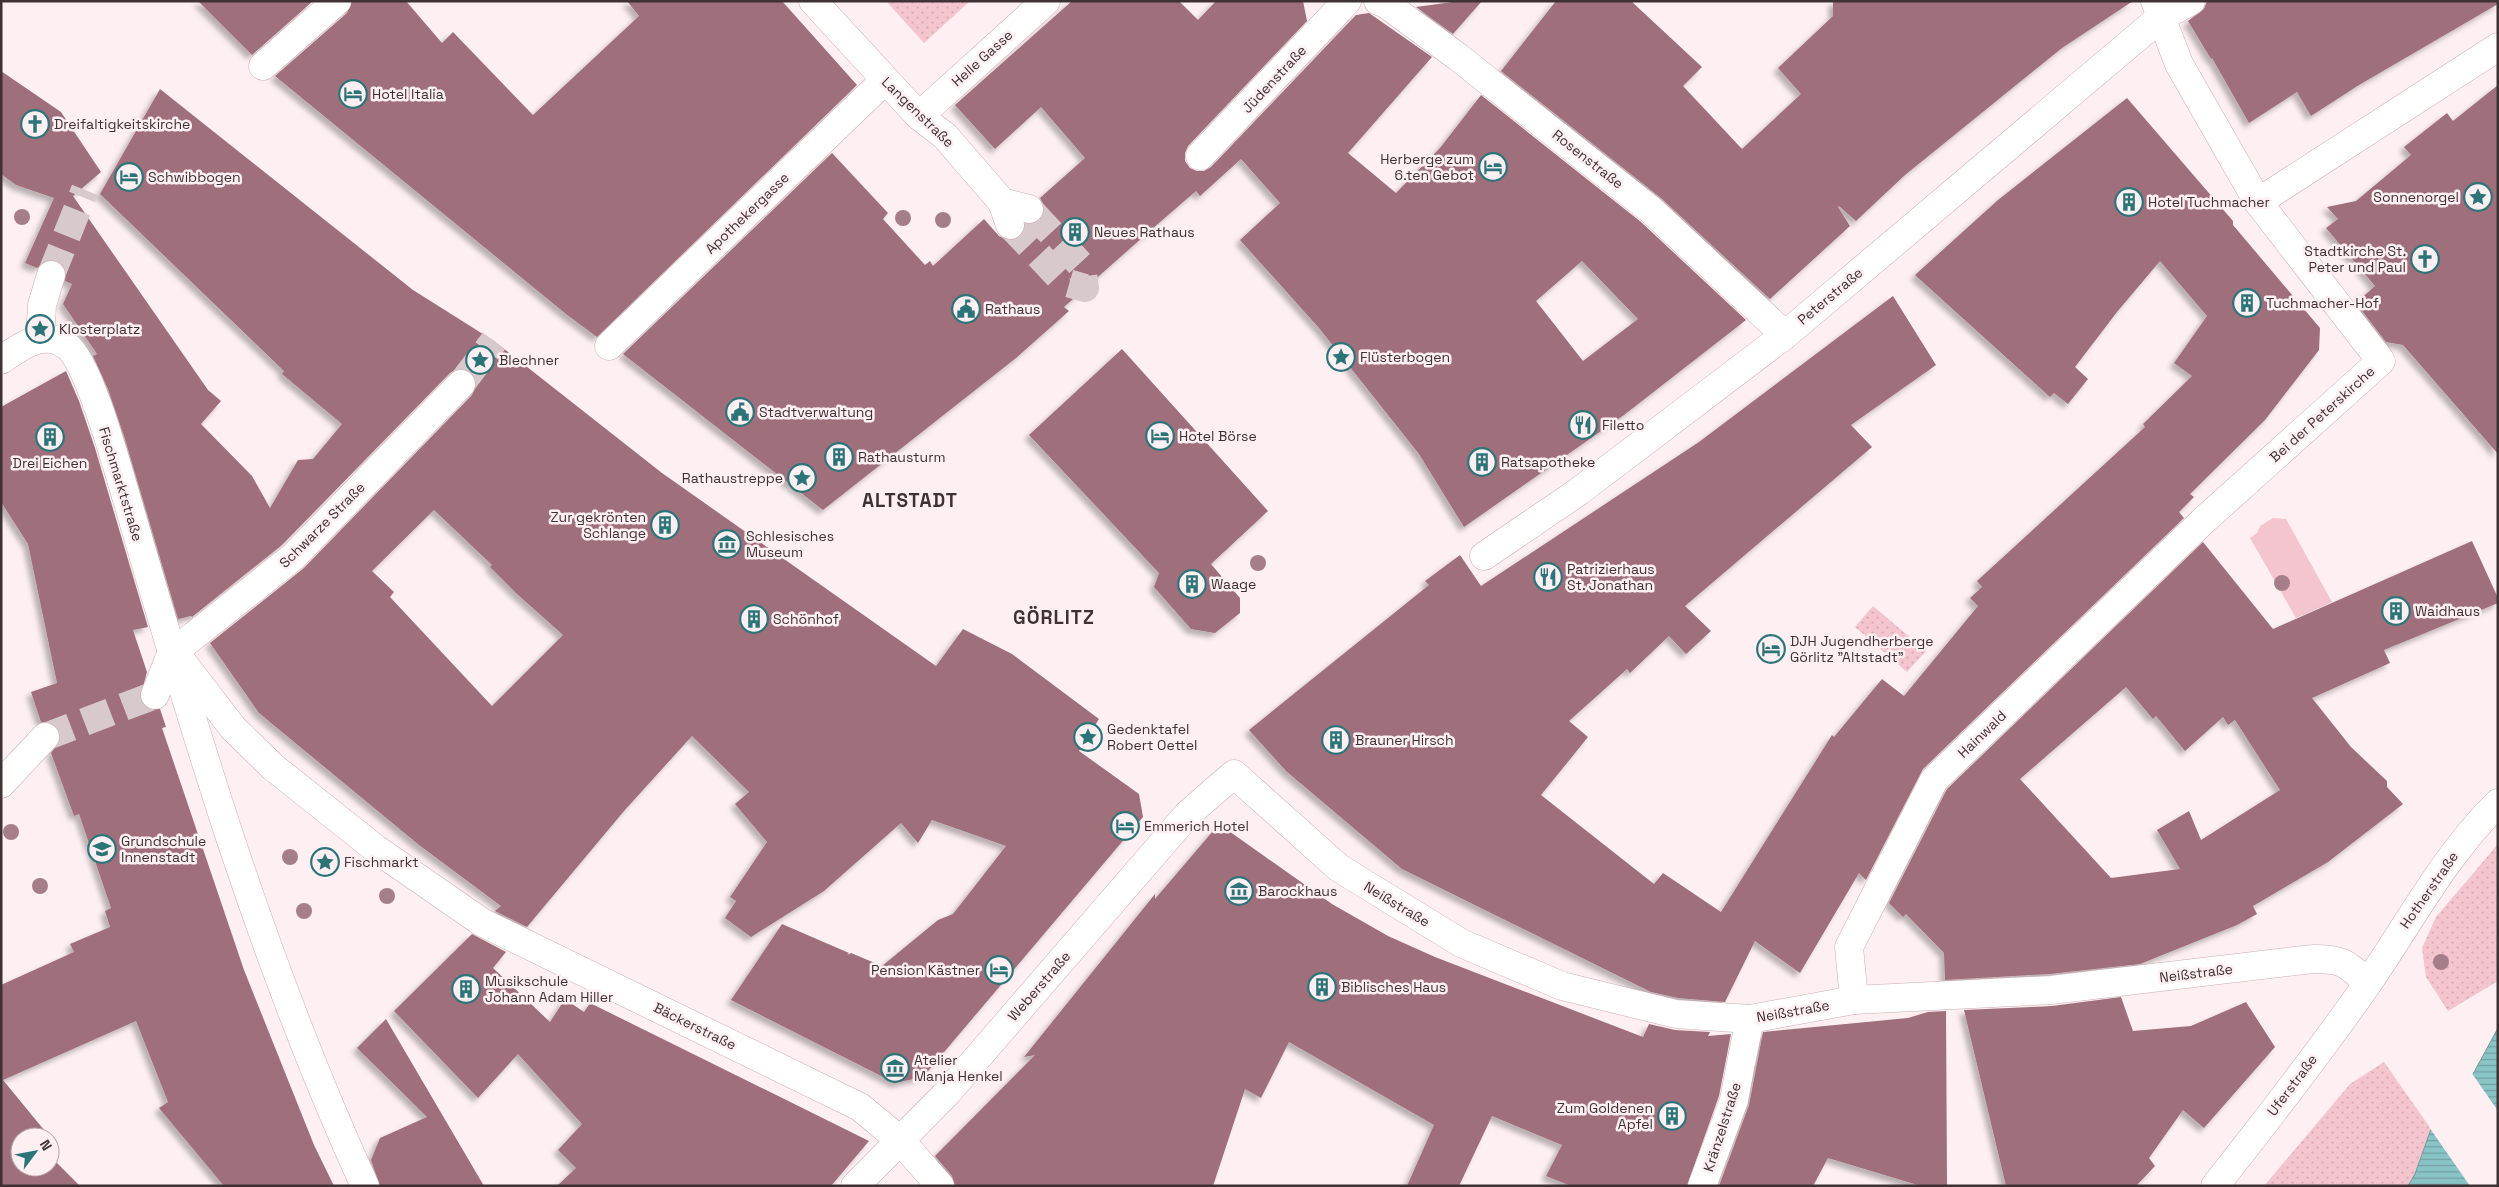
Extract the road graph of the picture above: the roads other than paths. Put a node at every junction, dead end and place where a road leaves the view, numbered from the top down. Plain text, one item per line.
1 (337, 1) edge
2 (813, 1) edge
3 (1046, 1) edge
4 (1347, 1) edge
5 (1378, 1) edge
6 (2191, 1) edge
7 (2158, 9) edge
8 (2498, 46) edge
9 (263, 66) dead end
10 (885, 80) junction
11 (919, 116) junction
12 (1200, 156) dead end
13 (2258, 202) junction
14 (1014, 212) tunnel mouth
15 (51, 275) tunnel mouth
16 (1785, 335) junction
17 (40, 339) junction
18 (609, 346) dead end
19 (1, 360) edge
20 (461, 384) tunnel mouth
21 (2203, 521) joint
22 (1484, 556) dead end
23 (171, 654) junction
24 (156, 696) dead end
25 (46, 737) tunnel mouth
26 (1, 784) edge
27 (1221, 784) joint
28 (2498, 803) edge
29 (2368, 983) junction
30 (1854, 1000) junction
31 (1750, 1019) junction
32 (901, 1141) junction
33 (365, 1186) edge
34 (855, 1186) edge
35 (940, 1186) edge
36 (1702, 1186) edge
37 (2215, 1186) edge

1 - 9 street
2 - 10 street, Langenstraße
3 - 11 street, Helle Gasse
4 - 12 street, Jüdenstraße
5 - 16 street, Rosenstraße
6 - 7 street, Peterstraße
7 - 13 street, Bei der Peterskirche
7 - 16 street, Peterstraße
8 - 13 street
10 - 11 street, Langenstraße
10 - 18 street, Apothekergasse
11 - 14 street, Langenstraße
13 - 21 street, Bei der Peterskirche
15 - 17 street
16 - 22 street, Peterstraße
17 - 19 street
17 - 23 street, Fischmarktstraße
20 - 23 street, Schwarze Straße
21 - 30 street, Hainwald
23 - 24 street
23 - 32 street, Bäckerstraße
23 - 33 street
25 - 26 street
27 - 31 street, Neißstraße
27 - 32 street, Weberstraße
28 - 29 street, Hotherstraße
29 - 30 street, Neißstraße
29 - 37 street, Uferstraße
30 - 31 street, Neißstraße
31 - 36 street, Kränzelstraße
32 - 34 street, Weberstraße
32 - 35 street, Bäckerstraße

